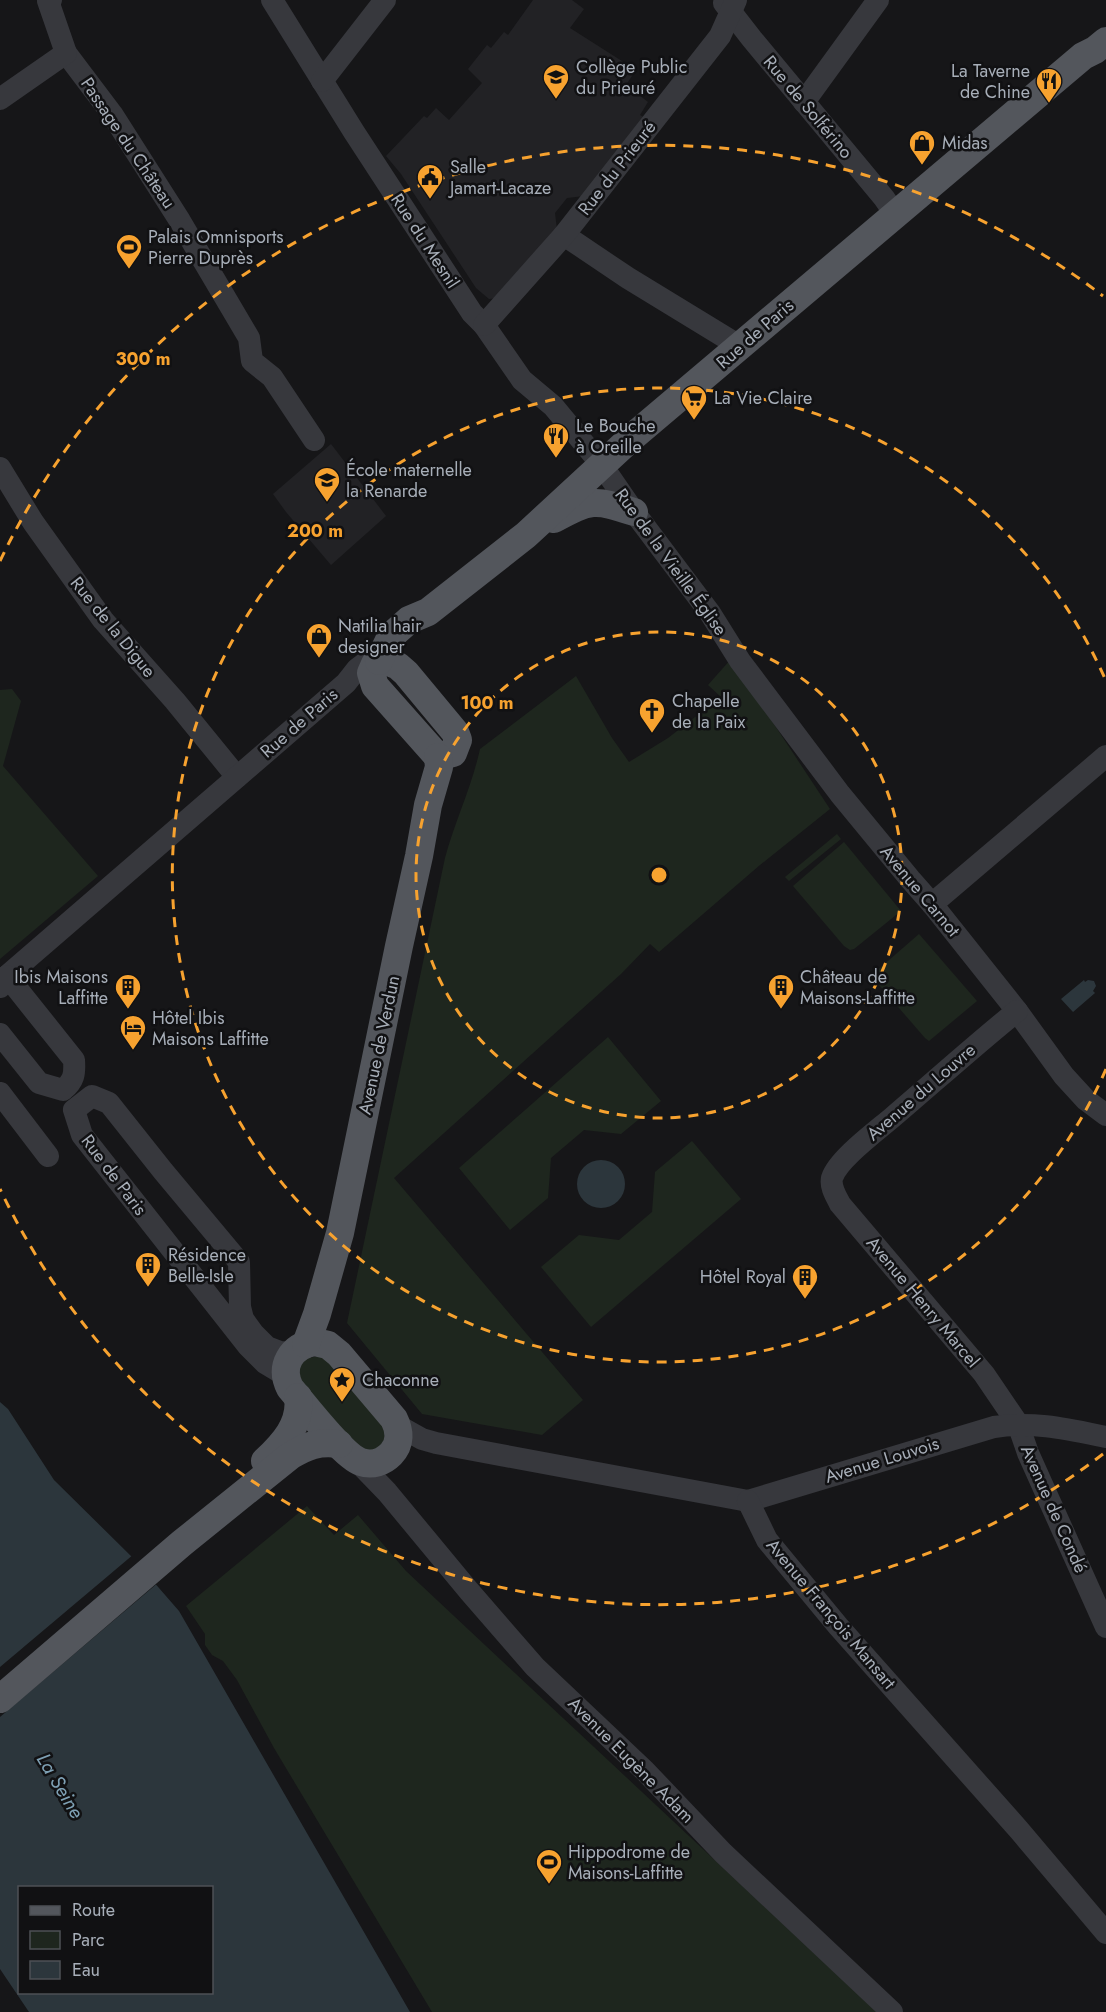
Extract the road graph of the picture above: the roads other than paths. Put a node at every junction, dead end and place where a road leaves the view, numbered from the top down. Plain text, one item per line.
1 (51, 0) edge
2 (272, 0) edge
3 (386, 0) edge
4 (878, 0) edge
5 (729, 4) edge
6 (1106, 27) edge
7 (1095, 49) edge
8 (66, 53) junction
9 (322, 81) junction
10 (0, 99) edge
11 (804, 102) junction
12 (895, 214) junction
13 (564, 235) junction
14 (484, 325) junction
15 (741, 347) junction
16 (314, 440) dead end
17 (601, 464) junction
18 (0, 468) edge
19 (634, 512) junction
20 (526, 535) junction
21 (428, 612) junction
22 (740, 661) joint
23 (368, 672) junction
24 (406, 673) junction
25 (448, 748) junction
26 (1106, 756) edge
27 (237, 777) junction
28 (932, 904) junction
29 (4, 982) edge
30 (1017, 1011) junction
31 (0, 1034) edge
32 (0, 1093) edge
33 (1106, 1115) edge
34 (48, 1156) dead end
35 (832, 1179) joint
36 (303, 1364) junction
37 (1018, 1424) junction
38 (1106, 1437) edge
39 (393, 1444) junction
40 (349, 1453) junction
41 (387, 1492) junction
42 (748, 1501) junction
43 (179, 1539) junction
44 (1106, 1627) edge
45 (0, 1685) edge
46 (0, 1699) edge
47 (1106, 1933) edge
48 (892, 2012) edge

1 - 8 street, Passage du Château
2 - 9 street, Rue du Mesnil
3 - 9 street
4 - 11 street
5 - 11 street, Rue de Solférino
5 - 13 street, Rue du Prieuré
6 - 7 main road, Rue de Paris
7 - 12 main road, Rue de Paris
8 - 10 street
8 - 16 street, Passage du Château
9 - 14 street, Rue du Mesnil
11 - 12 street, Rue de Solférino
12 - 15 main road, Rue de Paris
13 - 14 street, Rue du Prieuré
13 - 15 street
14 - 17 street, Rue du Mesnil
15 - 17 main road, Rue de Paris
17 - 19 street, Rue de la Vieille Église
17 - 20 main road, Rue de Paris
18 - 27 street, Rue de la Digue
19 - 20 main road
19 - 22 street, Rue de la Vieille Église
20 - 21 main road, Rue de Paris
21 - 23 main road, Rue de Paris
21 - 24 main road, Rue de Paris
22 - 28 street, Avenue Carnot
23 - 24 main road
23 - 25 main road
23 - 27 street, Rue de Paris
24 - 25 main road
25 - 36 main road, Avenue de Verdun
26 - 28 street
27 - 29 street, Rue de Paris
28 - 30 street, Avenue Carnot
29 - 31 street, Rue de Paris
30 - 33 street, Avenue Carnot
30 - 35 street, Avenue du Louvre
32 - 34 street
35 - 37 street, Avenue Henry Marcel
36 - 36 street, Rue de Paris
36 - 39 main road
36 - 40 main road
36 - 43 main road, Avenue de Verdun
37 - 38 street, Avenue Louvois
37 - 42 street, Avenue Louvois
37 - 44 street, Avenue de Condé
39 - 40 main road
39 - 41 street
39 - 42 street
40 - 41 street, Avenue Eugène Adam
40 - 43 main road
41 - 48 street, Avenue Eugène Adam
42 - 47 street, Avenue François Mansart
43 - 45 main road
43 - 46 main road

